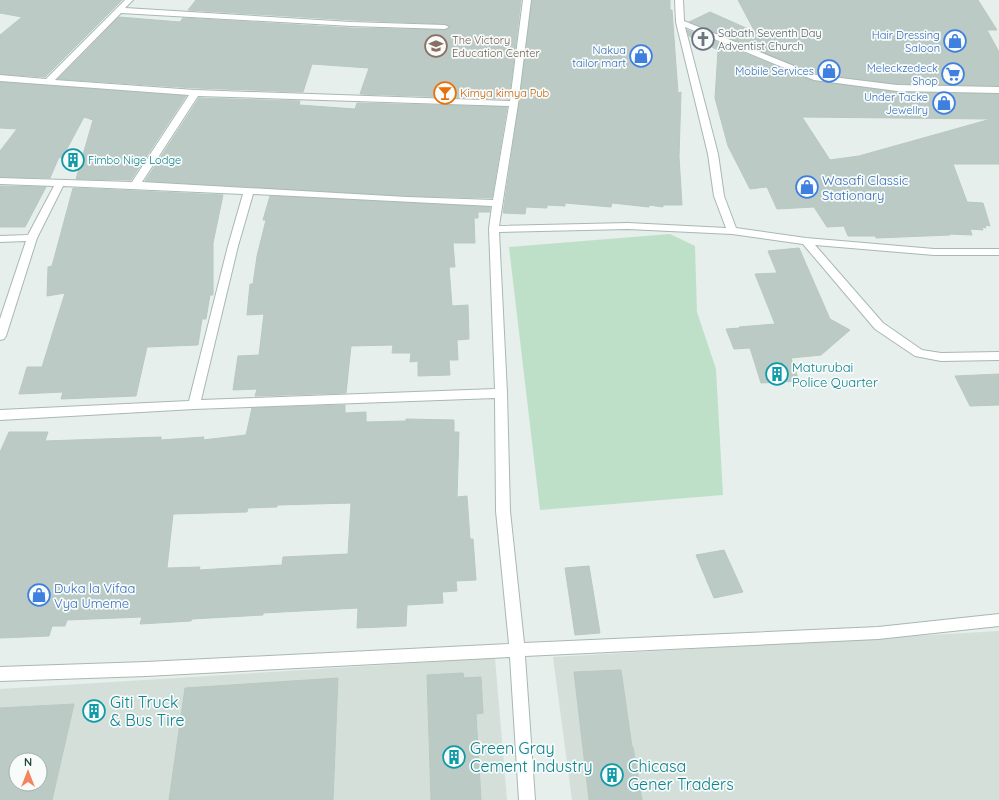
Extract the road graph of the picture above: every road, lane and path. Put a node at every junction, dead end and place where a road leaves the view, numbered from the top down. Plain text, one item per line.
1 (129, 0) edge
2 (527, 0) edge
3 (678, 0) edge
4 (118, 10) junction
5 (680, 22) junction
6 (445, 27) dead end
7 (0, 78) edge
8 (48, 82) junction
9 (999, 90) edge
10 (195, 92) junction
11 (514, 104) junction
12 (0, 181) edge
13 (60, 183) junction
14 (135, 185) junction
15 (249, 191) junction
16 (497, 202) junction
17 (494, 229) junction
18 (732, 231) junction
19 (32, 238) junction
20 (0, 239) edge
21 (806, 241) junction
22 (999, 252) edge
23 (0, 336) edge
24 (999, 356) edge
25 (501, 393) junction
26 (194, 405) junction
27 (0, 415) edge
28 (999, 620) edge
29 (517, 650) junction
30 (0, 674) edge
31 (528, 800) edge

1 - 4 street
2 - 11 street
3 - 5 street
4 - 6 street
4 - 8 street
5 - 9 street
5 - 18 street
7 - 8 street
8 - 10 street
10 - 11 street
10 - 14 street
11 - 16 street
12 - 13 street
13 - 14 street
13 - 19 street
14 - 15 street
15 - 16 street
15 - 26 street
16 - 17 street
17 - 18 street
17 - 25 street
18 - 21 street
19 - 20 street
19 - 23 street
21 - 22 street
21 - 24 street
25 - 26 street
25 - 29 street
26 - 27 street
28 - 29 street
29 - 30 street
29 - 31 street

